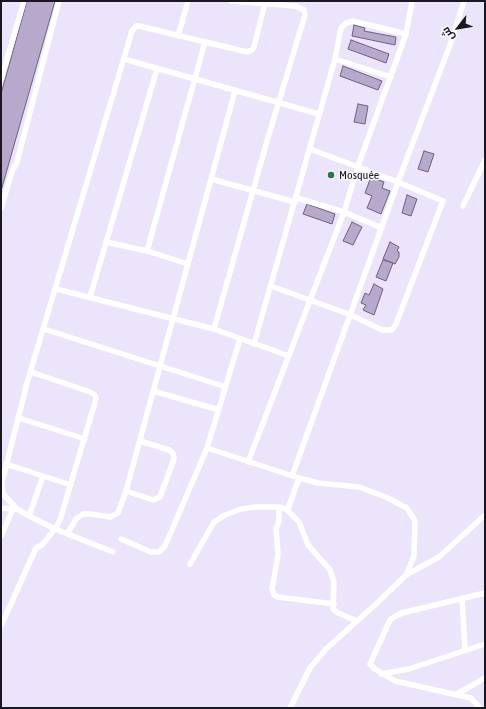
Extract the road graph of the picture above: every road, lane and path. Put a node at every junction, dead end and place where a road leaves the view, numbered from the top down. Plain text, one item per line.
1 (24, 1) edge
2 (59, 1) edge
3 (188, 1) edge
4 (231, 1) edge
5 (412, 1) edge
6 (464, 1) edge
7 (265, 3) junction
8 (406, 34) junction
9 (178, 36) junction
10 (205, 42) junction
11 (124, 59) junction
12 (335, 59) junction
13 (157, 70) junction
14 (391, 78) junction
15 (1, 79) edge
16 (195, 79) junction
17 (235, 91) junction
18 (278, 102) junction
19 (319, 114) junction
20 (310, 149) junction
21 (485, 160) edge
22 (358, 166) junction
23 (211, 180) junction
24 (398, 182) junction
25 (253, 191) junction
26 (296, 200) junction
27 (463, 206) dead end
28 (1, 208) edge
29 (344, 212) junction
30 (382, 228) junction
31 (106, 242) junction
32 (147, 251) junction
33 (188, 264) junction
34 (271, 286) junction
35 (56, 289) junction
36 (90, 297) junction
37 (311, 300) junction
38 (351, 315) junction
39 (174, 318) junction
40 (44, 329) junction
41 (214, 329) junction
42 (240, 338) junction
43 (254, 344) junction
44 (289, 356) junction
45 (160, 365) junction
46 (31, 372) junction
47 (226, 387) junction
48 (153, 391) junction
49 (219, 410) junction
50 (19, 418) junction
51 (85, 439) junction
52 (140, 441) junction
53 (206, 448) junction
54 (248, 462) junction
55 (6, 464) junction
56 (43, 476) junction
57 (292, 476) junction
58 (299, 478) junction
59 (71, 485) junction
60 (126, 491) junction
61 (279, 507) junction
62 (1, 508) edge
63 (15, 509) junction
64 (288, 510) junction
65 (485, 515) edge
66 (29, 516) junction
67 (55, 529) junction
68 (66, 534) junction
69 (1, 536) edge
70 (121, 539) dead end
71 (113, 552) dead end
72 (190, 564) dead end
73 (406, 575) junction
74 (485, 593) edge
75 (462, 598) junction
76 (334, 604) junction
77 (357, 621) junction
78 (1, 626) edge
79 (485, 644) edge
80 (465, 650) junction
81 (382, 674) junction
82 (485, 678) edge
83 (458, 694) junction
84 (290, 708) edge
85 (480, 708) edge

1 - 15 street
2 - 28 street
3 - 9 street
4 - 7 street
5 - 8 street
6 - 24 street
7 - 10 street
7 - 18 street
8 - 12 street
8 - 14 street
9 - 10 street
9 - 11 street
10 - 16 street
11 - 13 street
11 - 35 street
12 - 14 street
12 - 19 street
13 - 16 street
13 - 31 street
14 - 22 street
16 - 17 street
16 - 32 street
17 - 18 street
17 - 23 street
18 - 19 street
18 - 25 street
19 - 20 street
20 - 22 street
20 - 26 street
21 - 27 street
22 - 24 street
22 - 29 street
23 - 25 street
23 - 33 street
24 - 30 street
24 - 38 street
25 - 26 street
25 - 41 street
26 - 29 street
26 - 34 street
29 - 30 street
29 - 37 street
30 - 38 street
31 - 32 street
31 - 36 street
32 - 33 street
33 - 39 street
34 - 37 street
34 - 43 street
35 - 36 street
35 - 40 street
36 - 39 street
37 - 38 street
37 - 44 street
38 - 57 street
39 - 41 street
39 - 45 street
40 - 45 street
40 - 46 street
41 - 42 street
42 - 43 street
42 - 47 street
43 - 44 street
44 - 54 street
45 - 47 street
45 - 48 street
46 - 50 street
46 - 51 street
47 - 49 street
48 - 49 street
48 - 52 street
49 - 53 street
50 - 51 street
50 - 55 street
51 - 59 street
52 - 60 street
52 - 60 street
53 - 54 street
53 - 70 street
54 - 57 street
55 - 56 street
55 - 63 street
56 - 59 street
56 - 66 street
57 - 58 street
58 - 64 street
58 - 73 street
59 - 67 street
60 - 68 street
61 - 64 street
61 - 72 street
61 - 76 street
62 - 63 street
63 - 66 street
63 - 69 street
64 - 76 street
65 - 73 street
66 - 67 street
67 - 68 street
67 - 78 street
68 - 71 street
73 - 77 street
74 - 75 street
75 - 80 street
75 - 81 street
76 - 77 street
77 - 84 street
79 - 80 street
80 - 81 street
81 - 83 street
82 - 83 street
83 - 85 street

